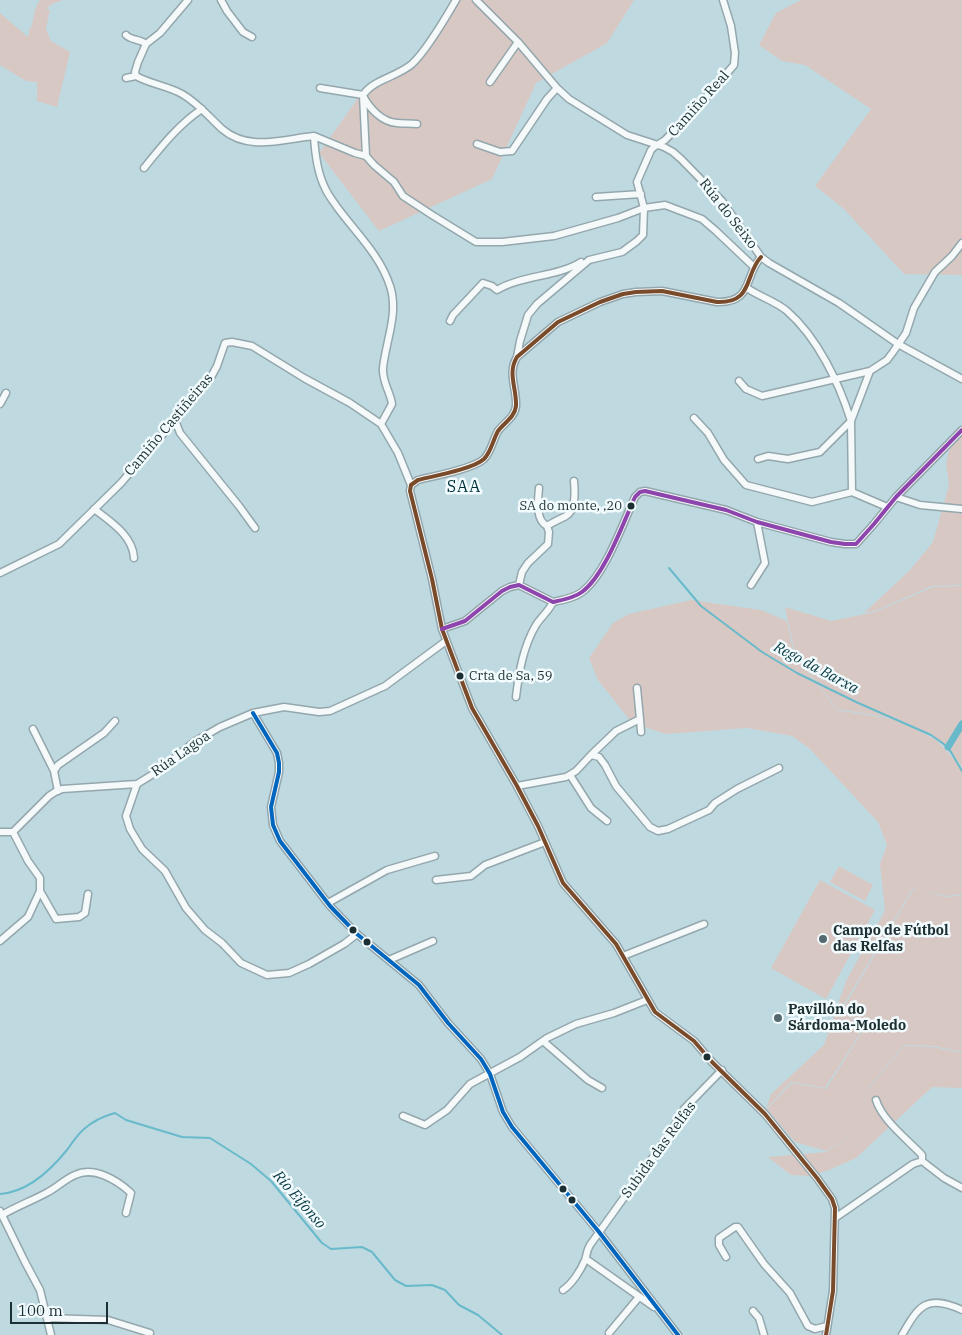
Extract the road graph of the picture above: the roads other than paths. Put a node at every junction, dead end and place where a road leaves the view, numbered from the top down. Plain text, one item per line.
1 (188, 0) edge
2 (221, 0) edge
3 (456, 0) edge
4 (476, 0) edge
5 (723, 0) edge
6 (126, 35) dead end
7 (252, 37) dead end
8 (518, 42) junction
9 (146, 44) junction
10 (136, 76) junction
11 (126, 78) dead end
12 (490, 82) dead end
13 (320, 88) dead end
14 (557, 88) junction
15 (363, 95) junction
16 (202, 109) junction
17 (417, 124) dead end
18 (314, 136) junction
19 (477, 144) dead end
20 (658, 145) junction
21 (366, 156) junction
22 (144, 168) dead end
23 (641, 194) junction
24 (596, 197) dead end
25 (644, 208) junction
26 (962, 243) edge
27 (761, 257) junction
28 (589, 260) junction
29 (754, 266) junction
30 (747, 288) junction
31 (450, 321) dead end
32 (898, 344) junction
33 (517, 357) junction
34 (870, 371) junction
35 (836, 379) junction
36 (962, 379) edge
37 (739, 381) dead end
38 (6, 393) dead end
39 (0, 404) edge
40 (694, 418) dead end
41 (175, 420) junction
42 (852, 421) junction
43 (381, 424) junction
44 (962, 430) edge
45 (758, 459) dead end
46 (574, 481) dead end
47 (411, 485) junction
48 (539, 488) dead end
49 (852, 492) junction
50 (896, 497) junction
51 (887, 508) junction
52 (962, 508) edge
53 (94, 509) junction
54 (758, 522) junction
55 (547, 526) junction
56 (255, 528) dead end
57 (134, 558) dead end
58 (0, 573) edge
59 (519, 585) junction
60 (751, 585) dead end
61 (553, 602) junction
62 (442, 629) junction
63 (446, 641) junction
64 (637, 688) dead end
65 (516, 698) dead end
66 (253, 714) junction
67 (640, 719) junction
68 (115, 720) dead end
69 (33, 729) dead end
70 (641, 732) dead end
71 (592, 755) junction
72 (779, 768) dead end
73 (54, 771) junction
74 (570, 775) junction
75 (137, 784) junction
76 (517, 786) junction
77 (58, 791) junction
78 (607, 821) dead end
79 (0, 832) edge
80 (13, 832) junction
81 (544, 842) junction
82 (435, 856) dead end
83 (436, 880) dead end
84 (40, 891) junction
85 (88, 894) dead end
86 (328, 903) junction
87 (704, 924) dead end
88 (357, 934) junction
89 (0, 941) edge
90 (433, 941) dead end
91 (623, 956) junction
92 (388, 960) junction
93 (647, 1000) junction
94 (543, 1041) junction
95 (722, 1070) junction
96 (490, 1074) junction
97 (602, 1088) dead end
98 (876, 1100) dead end
99 (403, 1116) dead end
100 (922, 1161) junction
101 (962, 1188) edge
102 (1, 1213) edge
103 (126, 1214) dead end
104 (835, 1218) junction
105 (599, 1232) junction
106 (726, 1257) dead end
107 (586, 1259) junction
108 (563, 1290) dead end
109 (639, 1297) junction
110 (658, 1309) junction
111 (962, 1310) edge
112 (753, 1311) dead end
113 (47, 1318) junction
114 (827, 1326) junction
115 (150, 1333) dead end
116 (609, 1333) dead end
117 (51, 1335) edge
118 (678, 1335) edge
119 (764, 1335) edge
120 (826, 1335) edge
121 (902, 1335) edge

1 - 9 street
2 - 7 street
3 - 15 street
4 - 8 street, Rúa do Seixo
5 - 20 street, Camiño Real
6 - 9 street
8 - 12 street
8 - 14 street, Rúa do Seixo
9 - 10 street
10 - 11 street
10 - 16 street
13 - 15 street
14 - 19 street
14 - 20 street, Rúa do Seixo
15 - 17 street
15 - 21 street
16 - 18 street
16 - 22 street
18 - 21 street
18 - 43 street
20 - 23 street
20 - 27 street, Rúa do Seixo
21 - 25 street
23 - 24 street
23 - 25 street
25 - 28 street
25 - 29 street
26 - 32 street
27 - 29 street
27 - 32 street, Rúa do Seixo
28 - 31 street
28 - 33 street
29 - 30 street
30 - 33 street
30 - 35 street
32 - 34 street
32 - 36 street, Rúa do Seixo
33 - 47 street
34 - 35 street
34 - 42 street
35 - 37 street
35 - 42 street
38 - 39 street
40 - 49 street
41 - 43 street, Camiño Castiñeiras
41 - 53 street, Camiño Castiñeiras
41 - 56 street
42 - 45 street
42 - 49 street
43 - 47 street, Camiño Castiñeiras
44 - 50 street
46 - 55 street
47 - 62 street, Camiño Castiñeiras
48 - 55 street
49 - 51 street
50 - 51 street
50 - 52 street
51 - 54 street
53 - 57 street
53 - 58 street, Camiño Castiñeiras
54 - 60 street
54 - 61 street
55 - 59 street
59 - 61 street
59 - 62 street
61 - 65 street
62 - 63 street, Camiño Castiñeiras
63 - 66 street, Rúa Lagoa
63 - 76 street, Camiño Castiñeiras
64 - 67 street
66 - 75 street, Rúa Lagoa
66 - 86 street
67 - 70 street
67 - 71 street
68 - 73 street
69 - 73 street
71 - 72 street
71 - 74 street
73 - 77 street
74 - 76 street
74 - 78 street
75 - 77 street, Rúa Lagoa
75 - 88 street
76 - 81 street, Camiño Castiñeiras
77 - 80 street
79 - 80 street
80 - 84 street
81 - 83 street
81 - 91 street, Camiño Castiñeiras
82 - 86 street
84 - 85 street
84 - 89 street
86 - 88 street
87 - 91 street
88 - 92 street
90 - 92 street
91 - 93 street, Camiño Castiñeiras
92 - 96 street
93 - 94 street
93 - 95 street, Camiño Castiñeiras
94 - 96 street
94 - 97 street
95 - 104 street, Camiño Castiñeiras
95 - 105 street, Subida das Relfas
96 - 99 street
96 - 105 street
98 - 100 street
100 - 101 street
100 - 104 street
102 - 103 street
102 - 113 street
104 - 114 street, Camiño Castiñeiras
105 - 107 street, Subida das Relfas
105 - 110 street
106 - 114 street
107 - 108 street, Subida das Relfas
107 - 109 street
109 - 110 street
109 - 116 street
110 - 118 street
111 - 121 street
112 - 119 street
113 - 115 street
113 - 117 street
114 - 120 street, Camiño Castiñeiras

